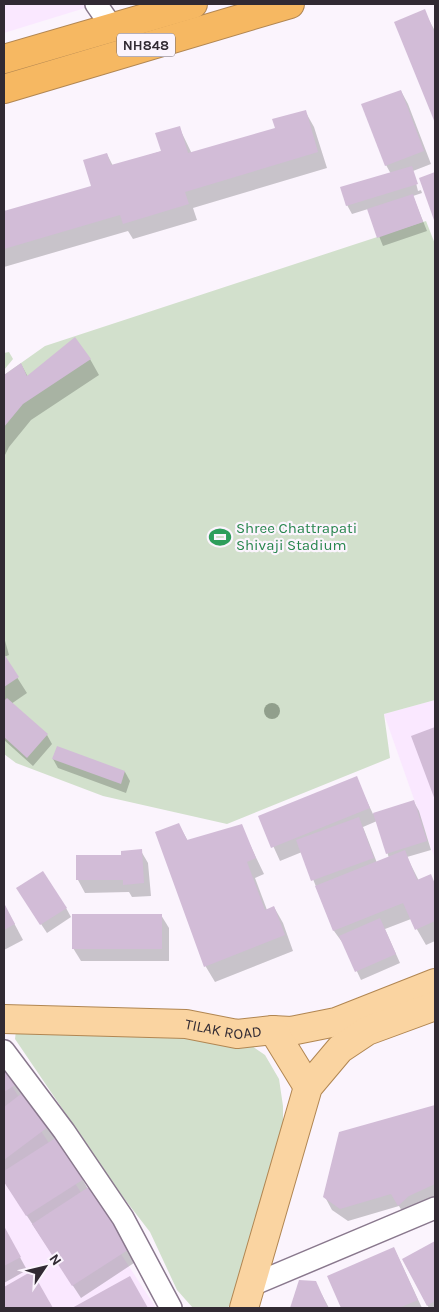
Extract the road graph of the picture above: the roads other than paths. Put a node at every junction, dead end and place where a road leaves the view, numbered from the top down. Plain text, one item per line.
1 (96, 4) edge
2 (192, 4) edge
3 (290, 4) edge
4 (112, 27) junction
5 (4, 59) edge
6 (4, 89) edge
7 (435, 983) edge
8 (435, 1006) edge
9 (4, 1019) edge
10 (273, 1030) junction
11 (4, 1051) edge
12 (308, 1087) junction
13 (435, 1208) edge
14 (248, 1297) edge
15 (171, 1308) edge

1 - 4 street
2 - 4 highway, NH848
3 - 6 highway, NH848
4 - 5 highway, NH848
7 - 10 main road, TILAK ROAD
8 - 12 main road
9 - 10 main road, TILAK ROAD
10 - 12 main road
11 - 15 street
12 - 14 main road
13 - 14 street

